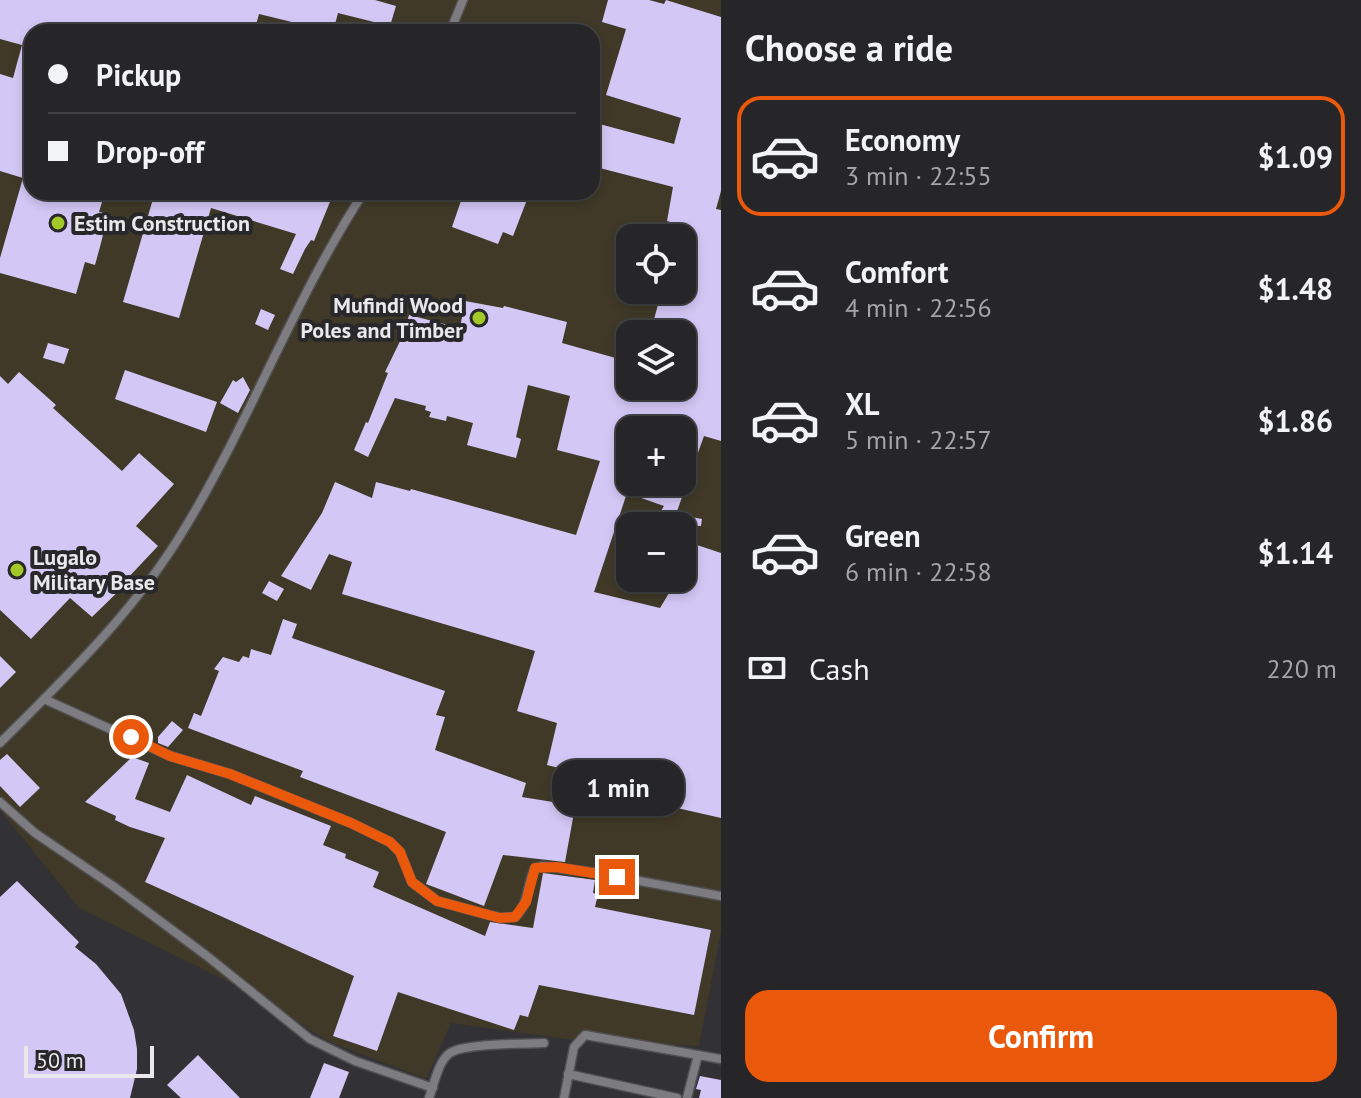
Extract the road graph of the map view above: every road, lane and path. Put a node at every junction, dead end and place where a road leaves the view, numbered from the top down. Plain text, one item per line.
1 (463, 0) edge
2 (453, 24) edge
3 (359, 200) edge
4 (44, 699) junction
5 (0, 743) edge
6 (0, 802) edge
7 (721, 896) edge
8 (544, 1043) dead end
9 (698, 1055) junction
10 (721, 1059) edge
11 (568, 1074) junction
12 (433, 1088) junction
13 (429, 1098) edge
14 (564, 1098) edge
15 (677, 1098) edge
16 (687, 1098) edge

1 - 2 lane
3 - 4 lane
4 - 5 lane
4 - 7 lane
6 - 12 lane
8 - 12 lane
9 - 10 lane
9 - 11 lane
9 - 16 lane
11 - 14 lane
11 - 15 lane
12 - 13 lane

